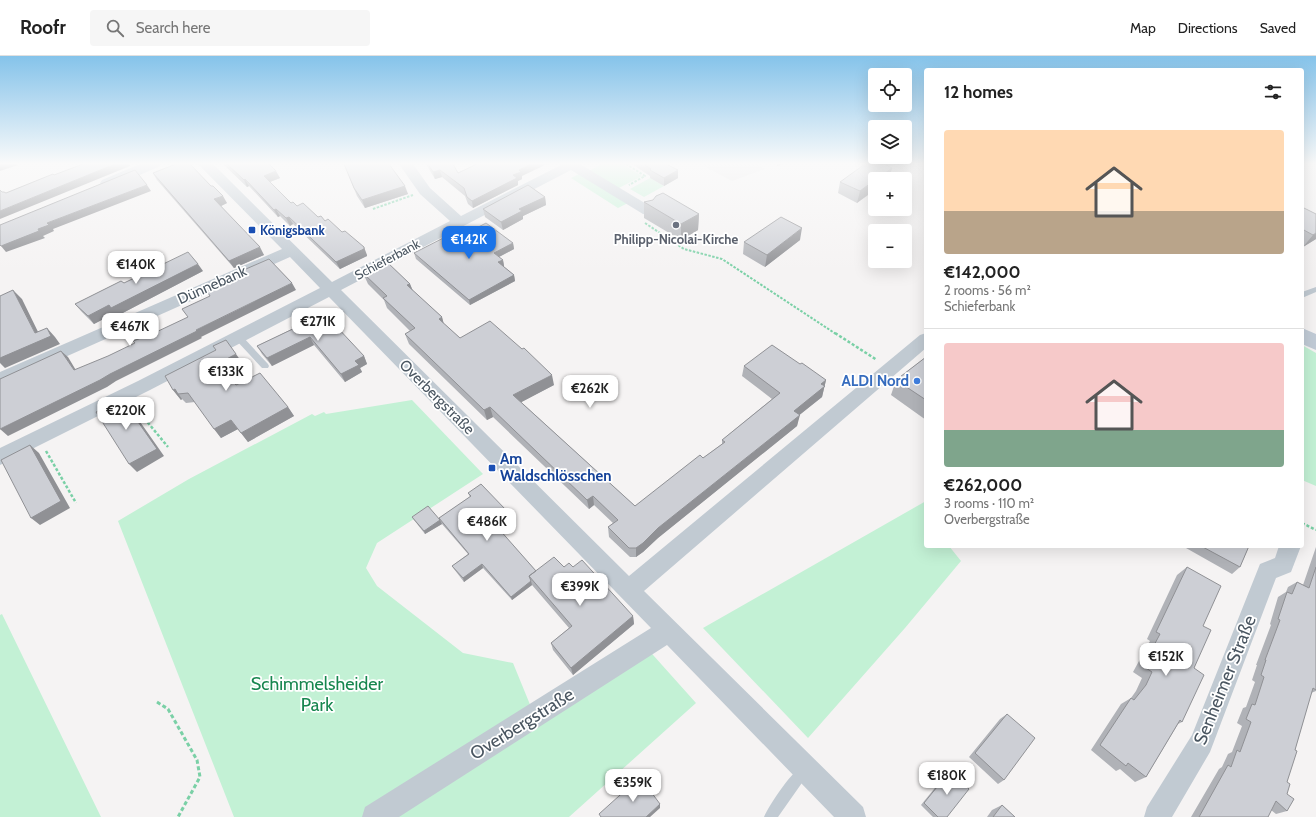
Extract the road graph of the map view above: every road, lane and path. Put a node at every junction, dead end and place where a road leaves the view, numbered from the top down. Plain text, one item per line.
1 (241, 200) edge
2 (401, 200) edge
3 (435, 200) edge
4 (503, 200) edge
5 (629, 200) edge
6 (374, 209) dead end
7 (648, 211) joint
8 (460, 222) junction
9 (292, 250) junction
10 (330, 289) junction
11 (1316, 289) edge
12 (1304, 294) edge
13 (1304, 336) edge
14 (239, 338) junction
15 (924, 341) edge
16 (1316, 343) edge
17 (265, 366) edge
18 (890, 369) junction
19 (0, 379) edge
20 (126, 395) junction
21 (39, 438) junction
22 (168, 447) dead end
23 (0, 457) edge
24 (76, 503) dead end
25 (1304, 525) edge
26 (1316, 530) edge
27 (1289, 548) edge
28 (628, 590) junction
29 (669, 630) junction
30 (156, 702) dead end
31 (806, 769) junction
32 (178, 817) edge
33 (376, 817) edge
34 (770, 817) edge
35 (853, 817) edge
36 (1157, 817) edge

1 - 9 street, Overbergstraße
2 - 6 path
3 - 8 street
4 - 8 street, Schieferbank
5 - 7 street
7 - 18 path
8 - 10 street, Schieferbank
9 - 10 street, Overbergstraße
9 - 19 street, Dünnebank
10 - 14 street, Schieferbank
10 - 28 street, Overbergstraße
11 - 12 lane
13 - 16 street
14 - 17 lane
14 - 20 street, Schieferbank
15 - 18 street
18 - 28 street
20 - 21 street, Schieferbank
20 - 22 path
21 - 23 street, Schieferbank
21 - 24 path
25 - 26 path
27 - 36 street, Senheimer Straße
28 - 29 street, Overbergstraße
29 - 31 street, Overbergstraße
29 - 33 street, Overbergstraße
30 - 32 path
31 - 34 lane
31 - 35 street, Overbergstraße

